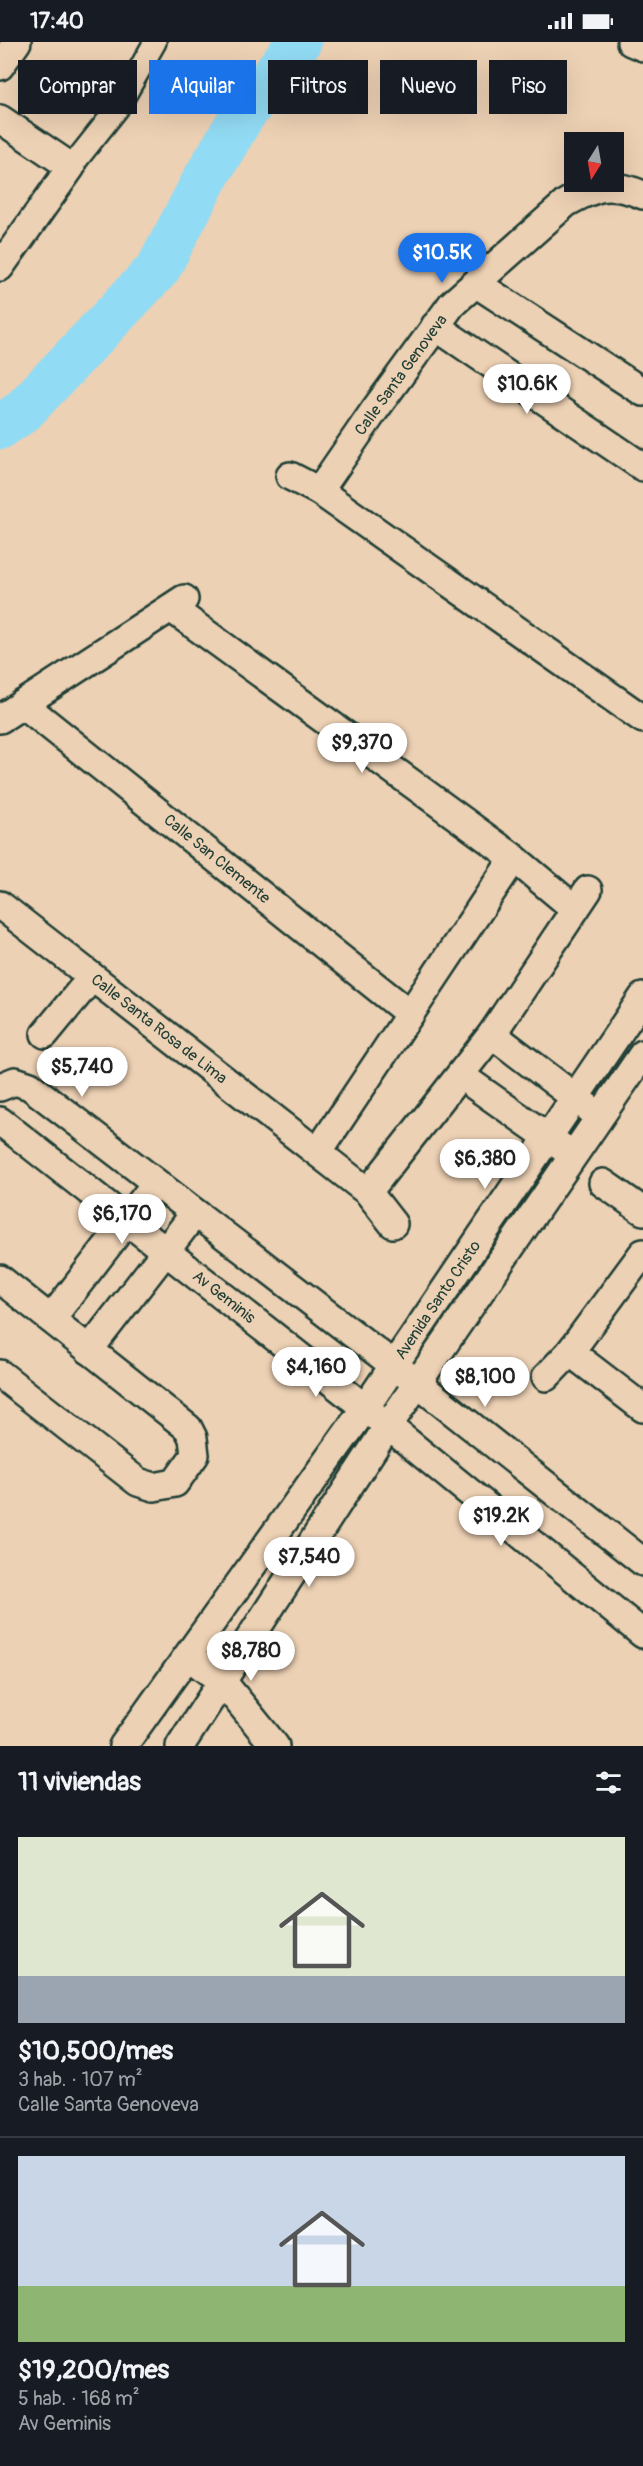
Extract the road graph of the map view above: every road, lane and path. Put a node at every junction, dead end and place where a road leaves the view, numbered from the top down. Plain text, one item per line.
1 (155, 42) edge
2 (631, 42) edge
3 (643, 47) edge
4 (0, 119) edge
5 (71, 167) junction
6 (643, 195) edge
7 (0, 267) edge
8 (477, 284) junction
9 (435, 326) junction
10 (643, 392) edge
11 (643, 467) edge
12 (290, 476) dead end
13 (320, 491) junction
14 (23, 704) junction
15 (0, 719) edge
16 (643, 719) edge
17 (514, 858) junction
18 (0, 905) edge
19 (92, 977) junction
20 (643, 998) edge
21 (410, 1014) junction
22 (45, 1034) dead end
23 (492, 1034) junction
24 (643, 1054) edge
25 (461, 1076) junction
26 (0, 1087) edge
27 (575, 1098) junction
28 (600, 1117) junction
29 (0, 1121) edge
30 (548, 1137) junction
31 (318, 1152) junction
32 (574, 1155) junction
33 (156, 1183) junction
34 (603, 1183) dead end
35 (368, 1192) junction
36 (643, 1211) edge
37 (195, 1213) junction
38 (127, 1221) junction
39 (393, 1224) dead end
40 (166, 1251) junction
41 (643, 1253) edge
42 (0, 1279) edge
43 (51, 1319) junction
44 (89, 1350) junction
45 (570, 1352) junction
46 (394, 1365) junction
47 (0, 1374) edge
48 (546, 1377) dead end
49 (417, 1383) junction
50 (365, 1408) junction
51 (643, 1408) edge
52 (388, 1426) junction
53 (643, 1562) edge
54 (643, 1634) edge
55 (188, 1656) junction
56 (222, 1681) junction
57 (123, 1746) edge
58 (180, 1746) edge
59 (275, 1746) edge

1 - 5 street
2 - 3 street
4 - 5 street
5 - 7 street
6 - 8 street, Calle Santa Genoveva
8 - 9 street, Calle Santa Genoveva
8 - 10 street
9 - 11 street
9 - 13 street, Calle Santa Genoveva
12 - 13 street
13 - 16 street
14 - 15 street
14 - 17 street
14 - 21 street, Calle San Clemente
17 - 21 street
17 - 23 street
18 - 19 street, Calle Santa Rosa de Lima
19 - 22 street
19 - 31 street, Calle Santa Rosa de Lima
20 - 27 street, Avenida Santo Cristo
21 - 31 street
23 - 25 street
23 - 27 street
24 - 28 street, Avenida Santo Cristo
25 - 30 street
25 - 35 street
26 - 33 street
27 - 28 street
27 - 30 street, Avenida Santo Cristo
28 - 32 street, Avenida Santo Cristo
29 - 38 street, Av Geminis
30 - 32 street
30 - 46 street, Avenida Santo Cristo
31 - 35 street, Calle Santa Rosa de Lima
32 - 49 street, Avenida Santo Cristo
33 - 37 street
33 - 38 street
34 - 36 street
35 - 39 street, Calle Santa Rosa de Lima
37 - 40 street
37 - 46 street
38 - 40 street, Av Geminis
38 - 43 street
40 - 44 street
40 - 50 street, Av Geminis
41 - 45 street
42 - 43 street
43 - 44 street
44 - 47 street
45 - 48 street
45 - 51 street
46 - 49 street
46 - 50 street, Avenida Santo Cristo
49 - 52 street, Avenida Santo Cristo
49 - 53 street
50 - 52 street, Av Geminis
50 - 55 street, Avenida Santo Cristo
52 - 54 street, Av Geminis
52 - 56 street, Avenida Santo Cristo
55 - 56 street
55 - 57 street, Avenida Santo Cristo
56 - 58 street, Avenida Santo Cristo
56 - 59 street

